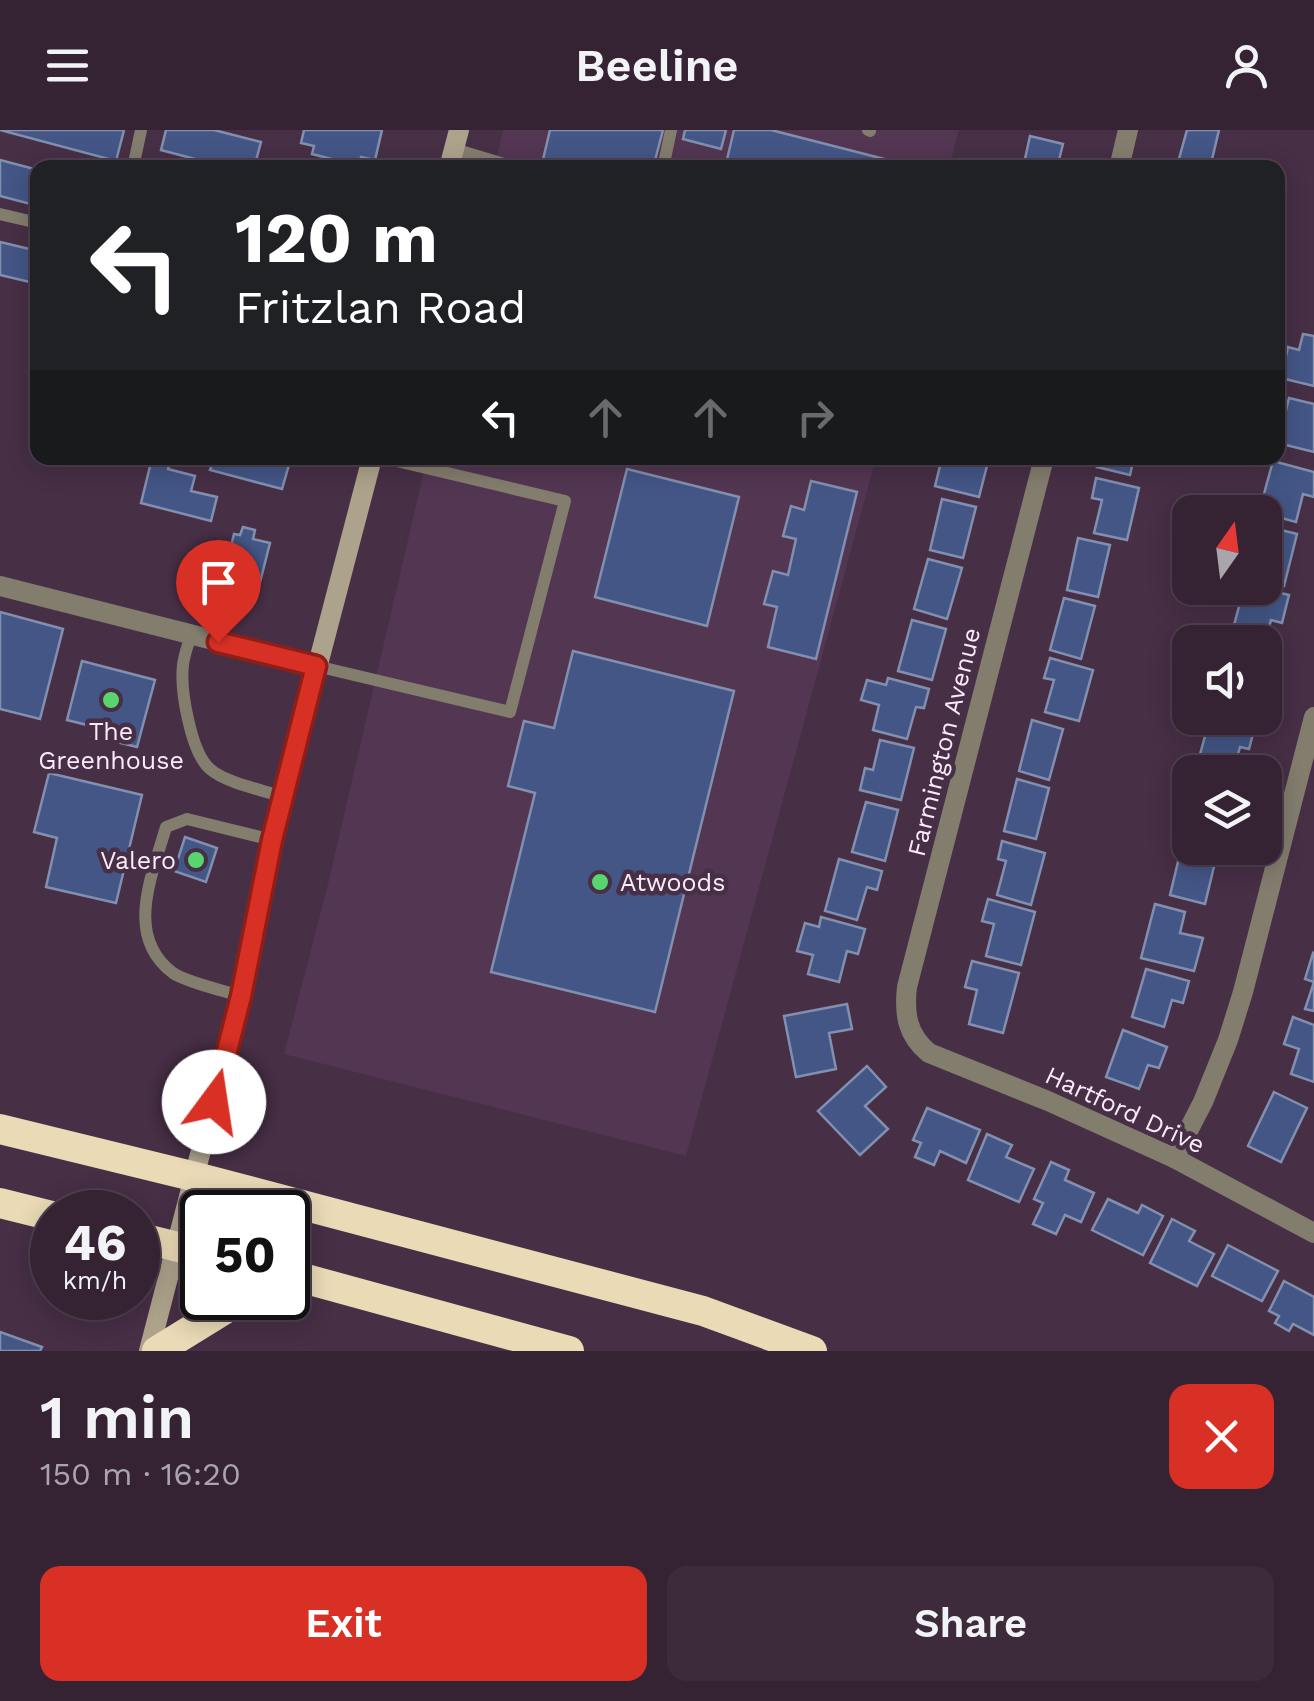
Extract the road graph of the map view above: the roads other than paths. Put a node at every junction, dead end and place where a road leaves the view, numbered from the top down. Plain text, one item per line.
1 (141, 130) edge
2 (671, 130) edge
3 (1128, 130) edge
4 (454, 149) edge
5 (135, 160) edge
6 (490, 160) edge
7 (665, 160) edge
8 (1120, 160) edge
9 (0, 214) edge
10 (30, 221) edge
11 (370, 465) edge
12 (413, 465) edge
13 (1042, 465) edge
14 (0, 586) edge
15 (190, 635) junction
16 (316, 666) junction
17 (1314, 716) edge
18 (283, 796) junction
19 (272, 840) junction
20 (241, 996) junction
21 (915, 1038) joint
22 (0, 1128) edge
23 (1174, 1158) junction
24 (196, 1177) junction
25 (195, 1190) edge
26 (0, 1203) edge
27 (30, 1210) edge
28 (1314, 1233) edge
29 (180, 1273) edge
30 (310, 1280) edge
31 (207, 1320) edge
32 (150, 1351) edge
33 (157, 1351) edge
34 (569, 1351) edge
35 (812, 1351) edge

1 - 5 lane
2 - 7 lane
3 - 8 street
4 - 6 lane
9 - 10 lane
11 - 16 main road
12 - 16 lane
13 - 21 street, Farmington Avenue
14 - 15 street
15 - 16 street
15 - 18 lane
16 - 18 main road
17 - 23 street
18 - 19 main road
19 - 20 main road
19 - 20 lane
20 - 24 main road
21 - 23 street, Hartford Drive
22 - 24 highway
23 - 28 street, Hartford Drive
24 - 25 main road
24 - 35 highway
26 - 27 highway
29 - 32 main road
30 - 34 highway
31 - 33 highway

